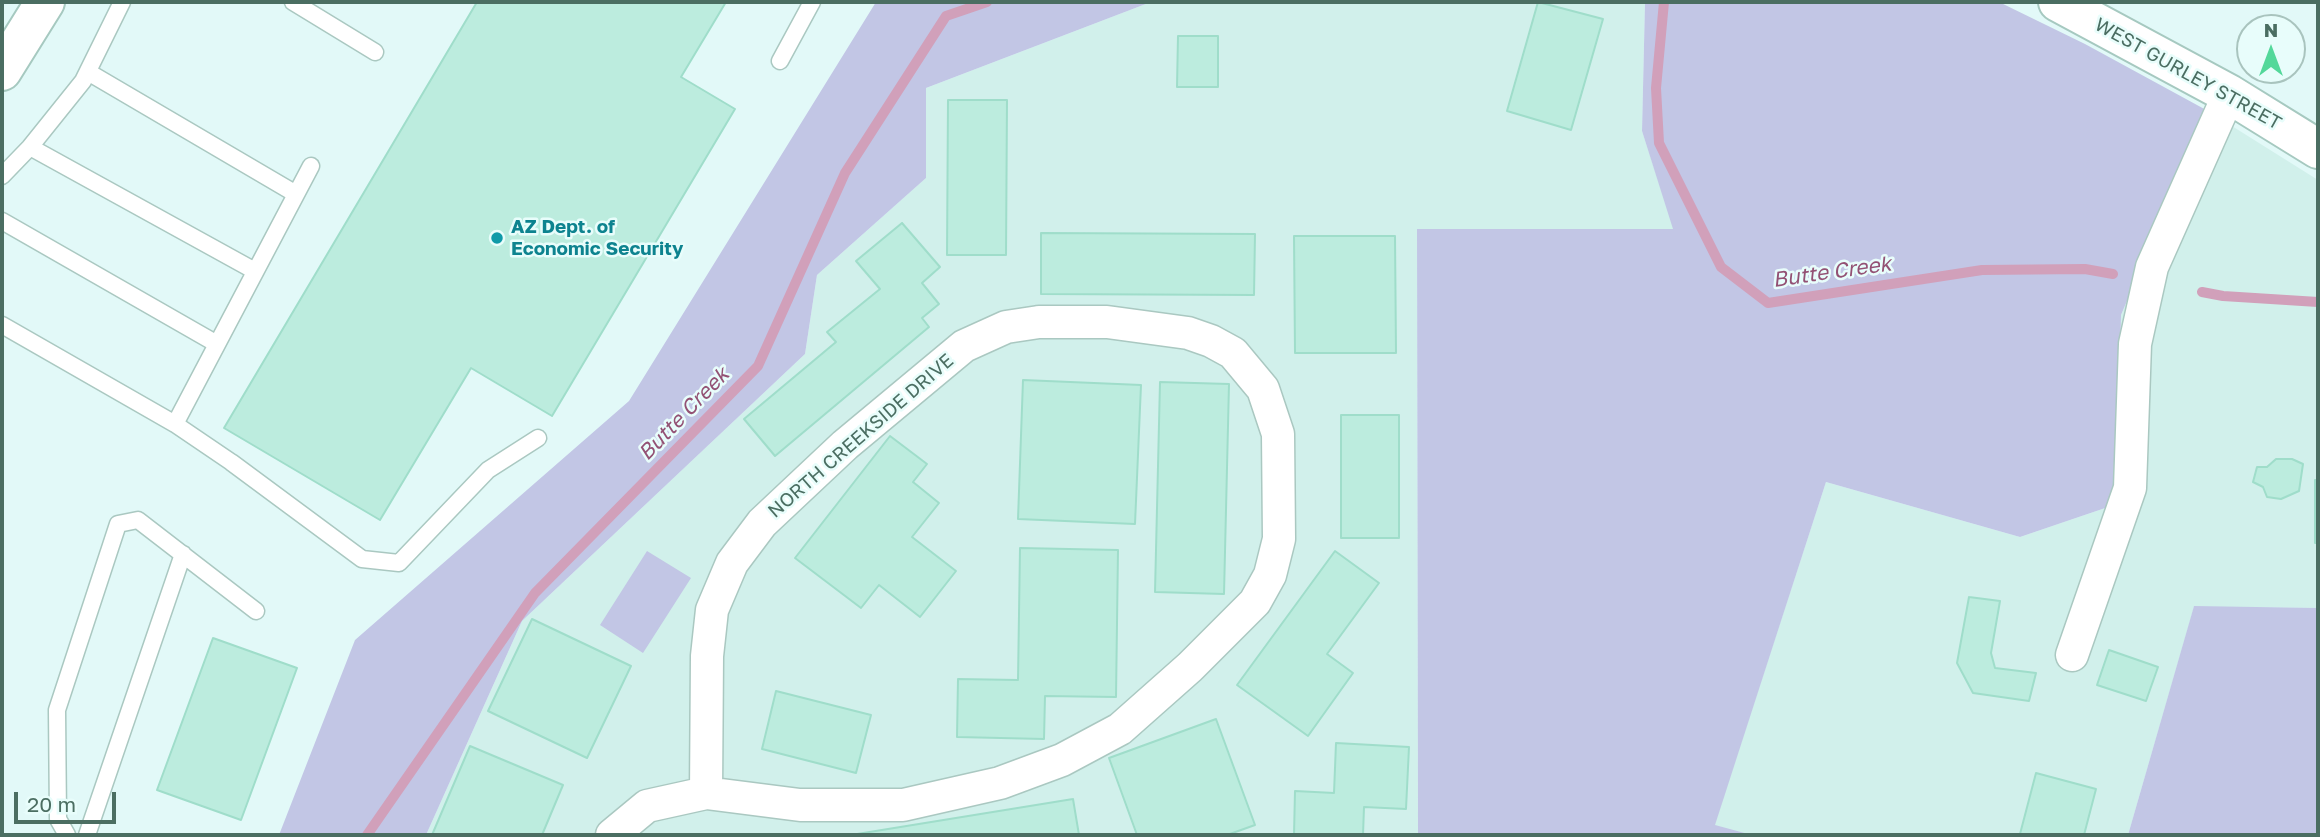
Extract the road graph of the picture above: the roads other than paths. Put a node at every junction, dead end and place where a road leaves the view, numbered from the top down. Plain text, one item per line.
1 (45, 2) edge
2 (121, 2) edge
3 (293, 2) edge
4 (811, 2) edge
5 (2057, 2) edge
6 (374, 52) dead end
7 (780, 61) dead end
8 (2, 71) edge
9 (88, 72) junction
10 (2229, 94) junction
11 (30, 147) junction
12 (2318, 149) edge
13 (311, 166) dead end
14 (2, 176) edge
15 (296, 194) junction
16 (2, 221) edge
17 (255, 271) junction
18 (2, 325) edge
19 (217, 345) junction
20 (175, 424) junction
21 (538, 438) dead end
22 (183, 554) junction
23 (256, 611) dead end
24 (2072, 655) dead end
25 (706, 793) junction
26 (67, 835) edge
27 (87, 835) edge
28 (612, 835) edge

1 - 8 main road
2 - 9 lane
3 - 6 lane
4 - 7 lane
5 - 10 main road, WEST GURLEY STREET
9 - 11 lane
9 - 15 lane
10 - 12 main road, WEST GURLEY STREET
10 - 24 street
11 - 14 lane
11 - 17 lane
13 - 15 lane
15 - 17 lane
16 - 19 lane
17 - 19 lane
18 - 20 lane
19 - 20 lane
20 - 21 lane
22 - 23 lane
22 - 26 lane
22 - 27 lane
25 - 25 street, NORTH CREEKSIDE DRIVE
25 - 28 street, NORTH CREEKSIDE DRIVE

